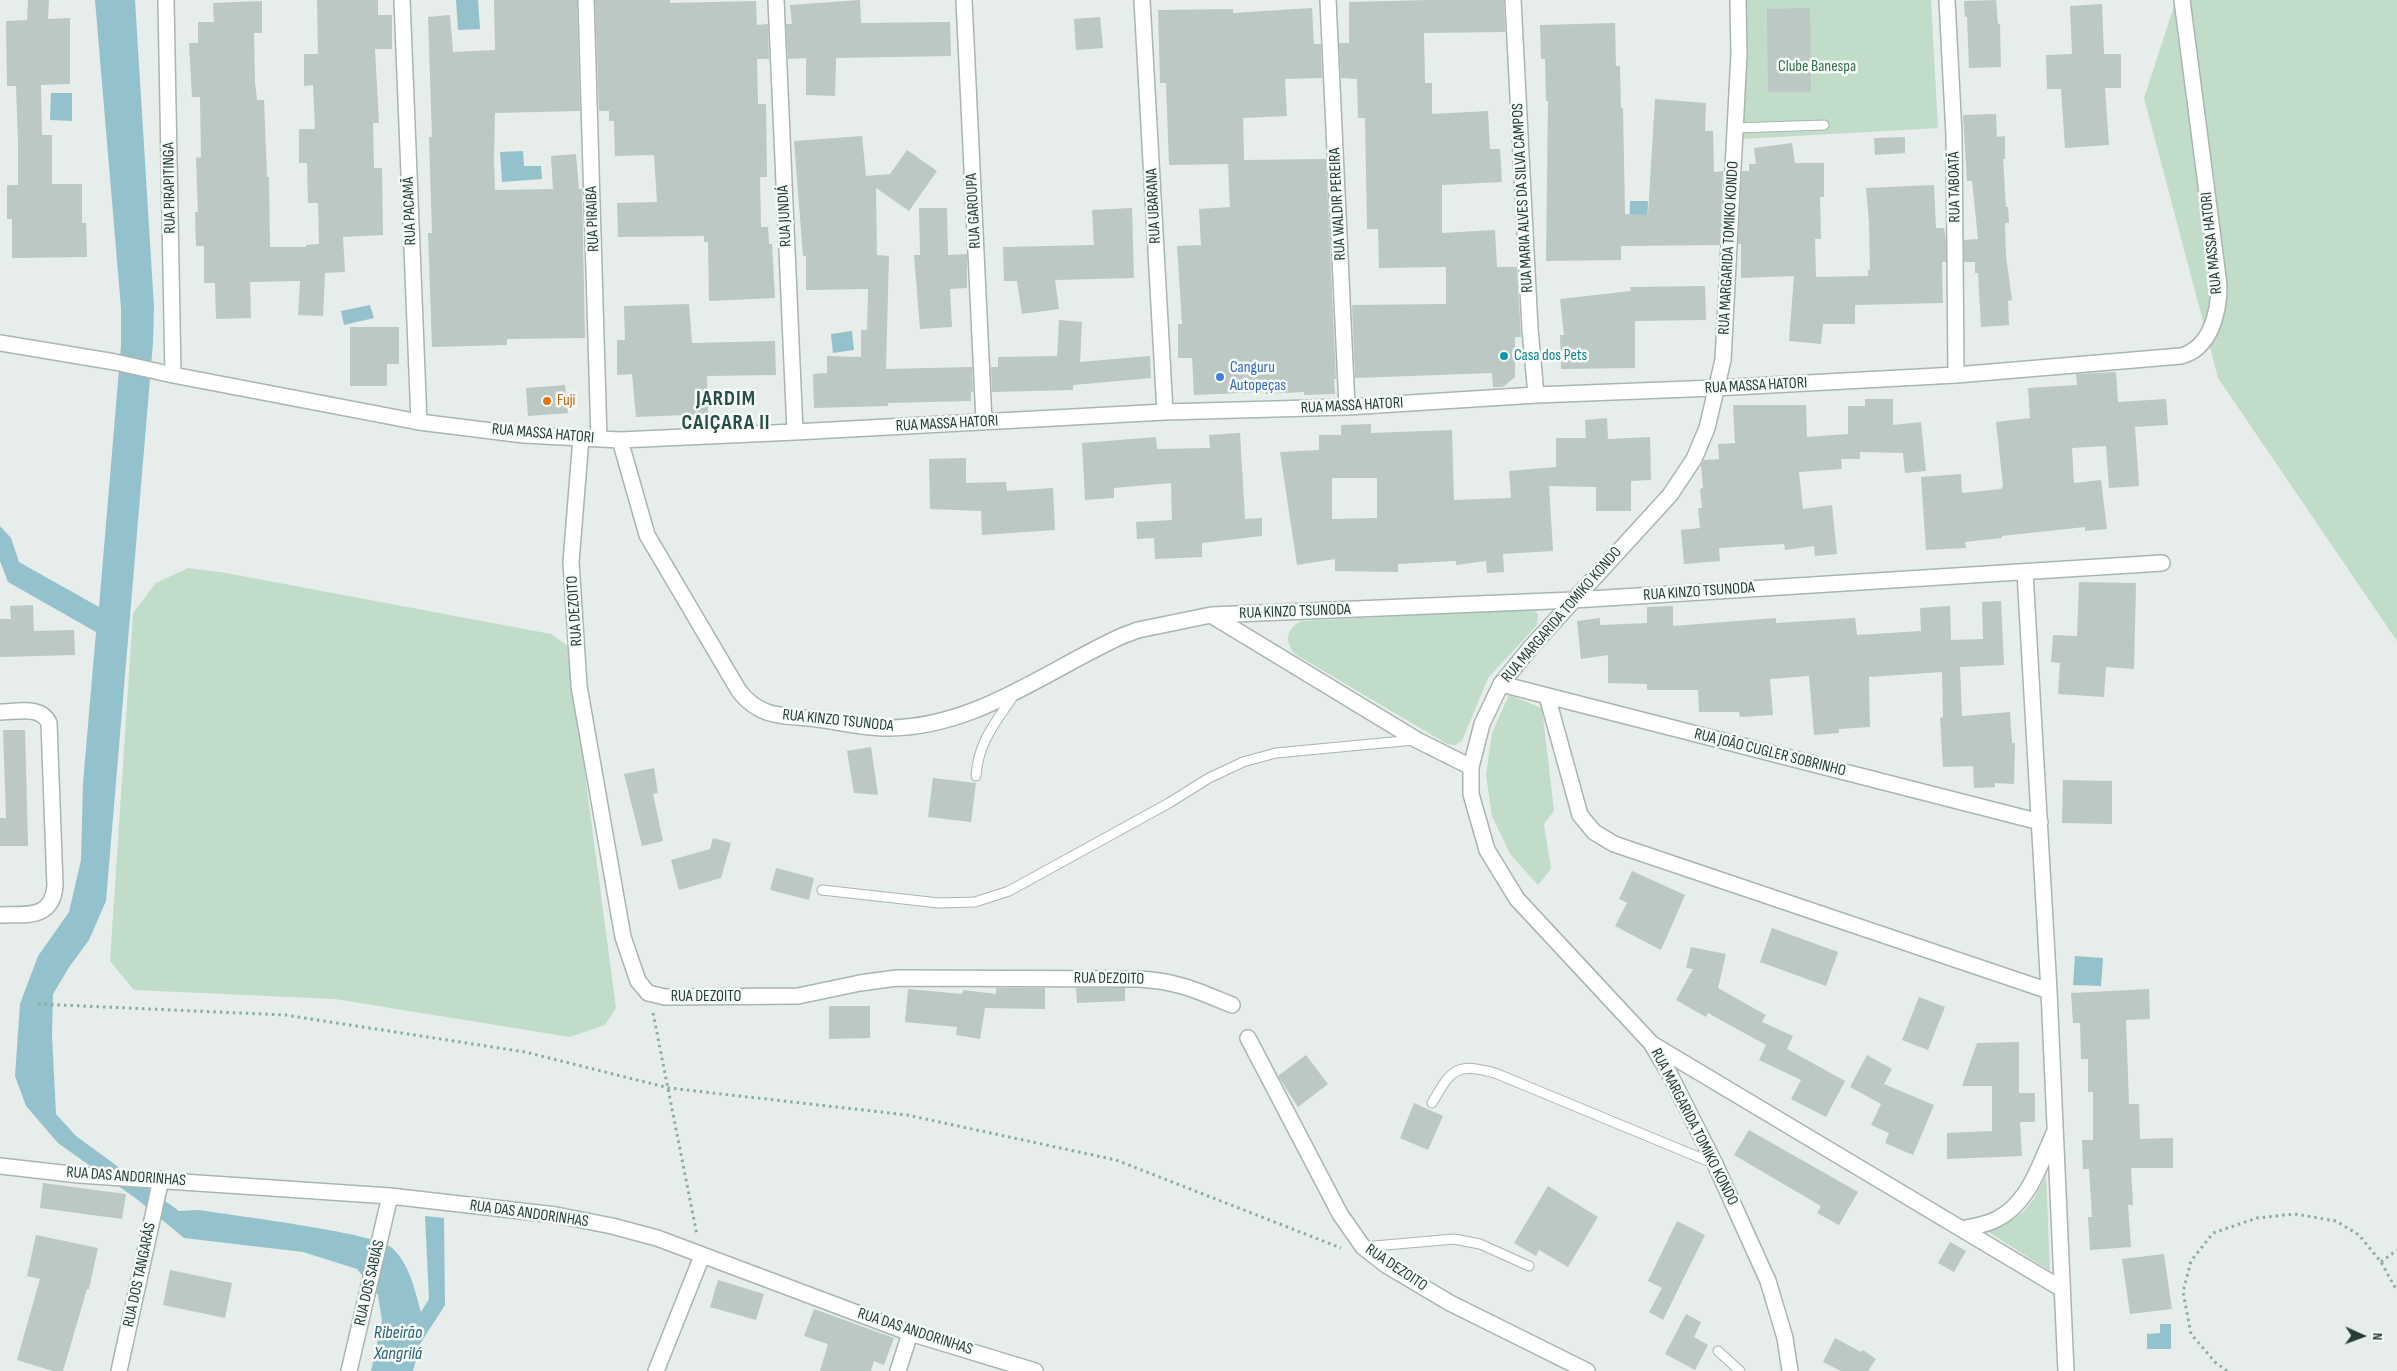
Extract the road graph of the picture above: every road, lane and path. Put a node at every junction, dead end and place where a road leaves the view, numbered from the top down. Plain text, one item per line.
1 (166, 0) edge
2 (402, 0) edge
3 (586, 0) edge
4 (776, 0) edge
5 (964, 0) edge
6 (1142, 0) edge
7 (1328, 0) edge
8 (1513, 0) edge
9 (1738, 0) edge
10 (1946, 0) edge
11 (2182, 0) edge
12 (1824, 124) dead end
13 (1736, 128) junction
14 (0, 343) edge
15 (173, 375) junction
16 (1956, 375) junction
17 (1715, 388) junction
18 (1536, 395) junction
19 (1347, 407) junction
20 (1165, 412) junction
21 (984, 421) junction
22 (419, 422) junction
23 (795, 432) junction
24 (581, 438) junction
25 (599, 439) junction
26 (620, 440) junction
27 (2162, 564) dead end
28 (2025, 572) junction
29 (1574, 600) junction
30 (1211, 615) junction
31 (1501, 684) junction
32 (1017, 690) junction
33 (1547, 696) junction
34 (0, 712) edge
35 (1417, 740) junction
36 (1471, 767) junction
37 (976, 776) dead end
38 (2040, 822) junction
39 (822, 890) dead end
40 (0, 915) edge
41 (2049, 991) junction
42 (648, 993) junction
43 (38, 1004) dead end
44 (1232, 1005) dead end
45 (1248, 1038) dead end
46 (1651, 1043) junction
47 (669, 1088) junction
48 (1432, 1103) dead end
49 (2055, 1130) junction
50 (1715, 1164) junction
51 (0, 1166) edge
52 (161, 1179) junction
53 (390, 1196) junction
54 (1963, 1229) junction
55 (1356, 1249) junction
56 (2397, 1250) edge
57 (702, 1256) junction
58 (2381, 1262) junction
59 (1529, 1266) dead end
60 (2062, 1289) junction
61 (2397, 1291) edge
62 (910, 1332) junction
63 (1718, 1351) dead end
64 (119, 1371) edge
65 (349, 1371) edge
66 (656, 1371) edge
67 (898, 1371) edge
68 (1035, 1371) edge
69 (1587, 1371) edge
70 (1740, 1371) edge
71 (1790, 1371) edge
72 (2066, 1371) edge
73 (2227, 1371) edge

1 - 15 street, RUA PIRAPITINGA
2 - 22 street, RUA PACAMÃ
3 - 25 street, RUA PIRAIBA
4 - 23 street, RUA JUNDIÁ
5 - 21 street, RUA GAROUPA
6 - 20 street, RUA UBARANA
7 - 19 street, RUA WALDIR PEREIRA
8 - 18 street, RUA MARIA ALVES DA SILVA CAMPOS
9 - 13 street, RUA MARGARIDA TOMIKO KONDO
10 - 16 street, RUA TABOATÃ
11 - 16 street, RUA MASSA HATORI
12 - 13 lane
13 - 17 street, RUA MARGARIDA TOMIKO KONDO
14 - 15 street, RUA MASSA HATORI
15 - 22 street, RUA MASSA HATORI
16 - 17 street, RUA MASSA HATORI
17 - 18 street, RUA MASSA HATORI
17 - 29 street, RUA MARGARIDA TOMIKO KONDO
18 - 19 street, RUA MASSA HATORI
19 - 20 street, RUA MASSA HATORI
20 - 21 street, RUA MASSA HATORI
21 - 23 street, RUA MASSA HATORI
22 - 24 street, RUA MASSA HATORI
23 - 26 street, RUA MASSA HATORI
24 - 25 street, RUA MASSA HATORI
24 - 42 street, RUA DEZOITO
25 - 26 street, RUA MASSA HATORI
26 - 32 street, RUA KINZO TSUNODA
27 - 28 street, RUA KINZO TSUNODA
28 - 29 street, RUA KINZO TSUNODA
28 - 38 street
29 - 30 street, RUA KINZO TSUNODA
29 - 31 street, RUA MARGARIDA TOMIKO KONDO
30 - 32 street, RUA KINZO TSUNODA
30 - 35 street
31 - 33 street, RUA JOÃO CUGLER SOBRINHO
31 - 36 street, RUA MARGARIDA TOMIKO KONDO
32 - 37 lane
33 - 38 street, RUA JOÃO CUGLER SOBRINHO
33 - 41 street
34 - 40 street
35 - 36 street
35 - 39 lane
36 - 46 street, RUA MARGARIDA TOMIKO KONDO
38 - 41 street
41 - 49 street
42 - 44 street, RUA DEZOITO
42 - 47 path
43 - 47 path
45 - 55 street, RUA DEZOITO
46 - 50 street, RUA MARGARIDA TOMIKO KONDO
46 - 54 street
47 - 55 path
47 - 57 path
48 - 50 lane
49 - 54 street
49 - 60 street
50 - 71 street, RUA MARGARIDA TOMIKO KONDO
51 - 52 street, RUA DAS ANDORINHAS
52 - 53 street, RUA DAS ANDORINHAS
52 - 64 street, RUA DOS TANGARÁS
53 - 57 street, RUA DAS ANDORINHAS
53 - 65 street, RUA DOS SABIÁS
54 - 60 street
55 - 59 lane
55 - 69 street, RUA DEZOITO
56 - 58 path
57 - 62 street, RUA DAS ANDORINHAS
57 - 66 street
58 - 61 path
58 - 73 path
60 - 72 street
62 - 67 street
62 - 68 street, RUA DAS ANDORINHAS
63 - 70 lane

